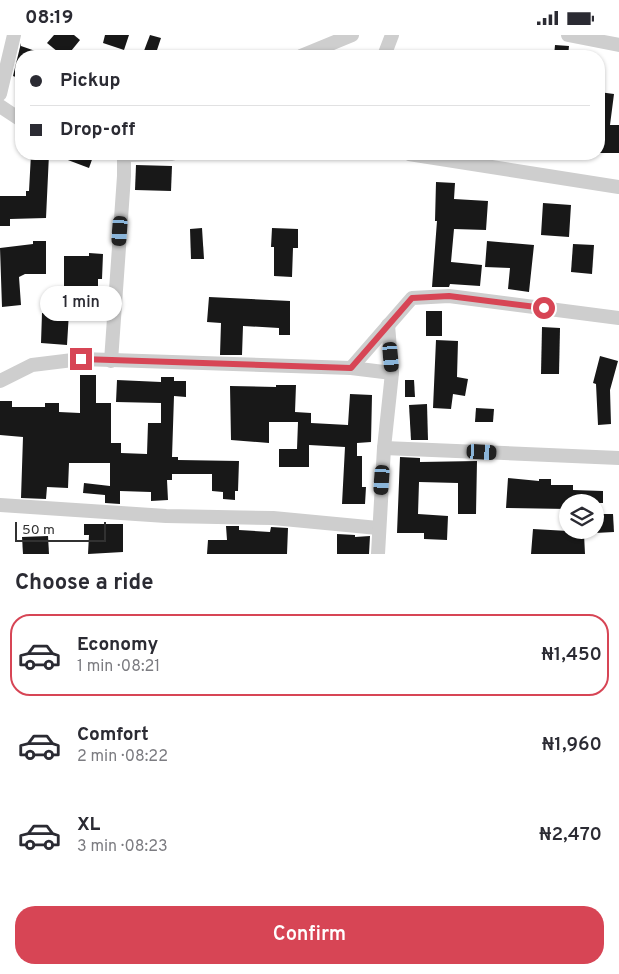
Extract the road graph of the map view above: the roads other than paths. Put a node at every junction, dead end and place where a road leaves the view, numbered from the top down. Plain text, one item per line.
1 (352, 35) edge
2 (392, 35) edge
3 (568, 35) edge
4 (9, 37) edge
5 (619, 45) edge
6 (316, 50) edge
7 (386, 50) edge
8 (0, 94) edge
9 (0, 106) edge
10 (15, 116) edge
11 (124, 160) edge
12 (447, 160) edge
13 (619, 187) edge
14 (619, 318) edge
15 (388, 325) junction
16 (112, 361) junction
17 (351, 368) junction
18 (392, 373) junction
19 (0, 381) edge
20 (384, 448) junction
21 (619, 458) edge
22 (0, 505) edge
23 (378, 528) junction
24 (378, 554) edge

1 - 6 street
2 - 7 street
3 - 5 street
4 - 8 street
9 - 10 street
11 - 16 street
12 - 13 street
14 - 15 street
15 - 17 street
15 - 18 street
16 - 17 street
16 - 19 street
17 - 18 street
18 - 20 street
20 - 21 street
20 - 23 street
22 - 23 street
23 - 24 street

